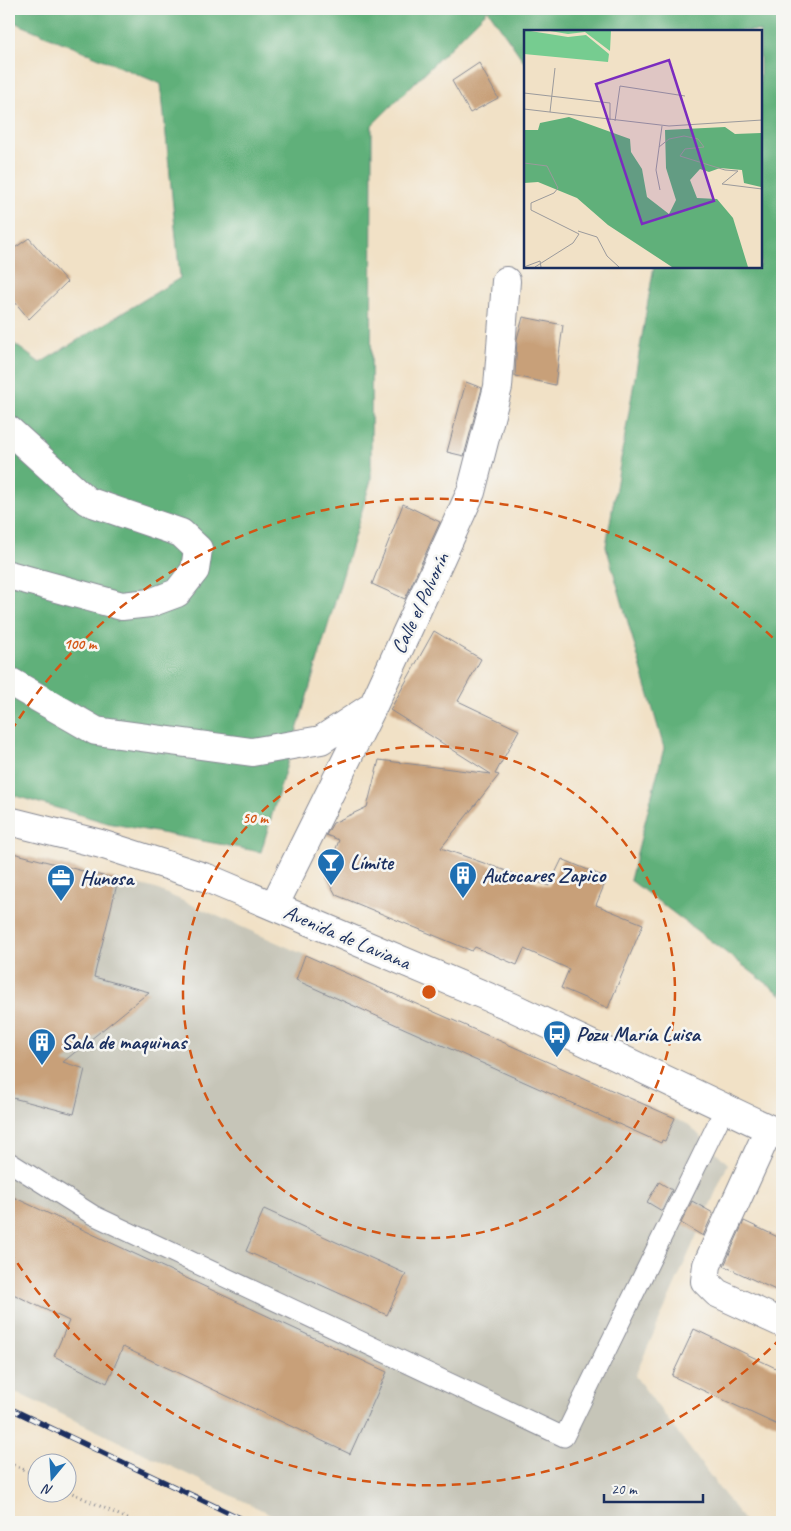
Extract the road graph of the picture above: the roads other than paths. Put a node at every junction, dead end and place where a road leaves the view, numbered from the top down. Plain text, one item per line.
1 (506, 281) dead end
2 (9, 430) edge
3 (9, 575) edge
4 (9, 681) edge
5 (373, 706) junction
6 (9, 821) edge
7 (274, 906) junction
8 (725, 1108) junction
9 (776, 1132) edge
10 (9, 1162) edge
11 (782, 1323) edge

1 - 5 street, Calle el Polvorín
2 - 3 street
4 - 5 street
5 - 7 street, Calle el Polvorín
6 - 7 street, Avenida de Laviana
7 - 8 street, Avenida de Laviana
8 - 9 street, Avenida de Laviana
8 - 10 lane
9 - 11 street

